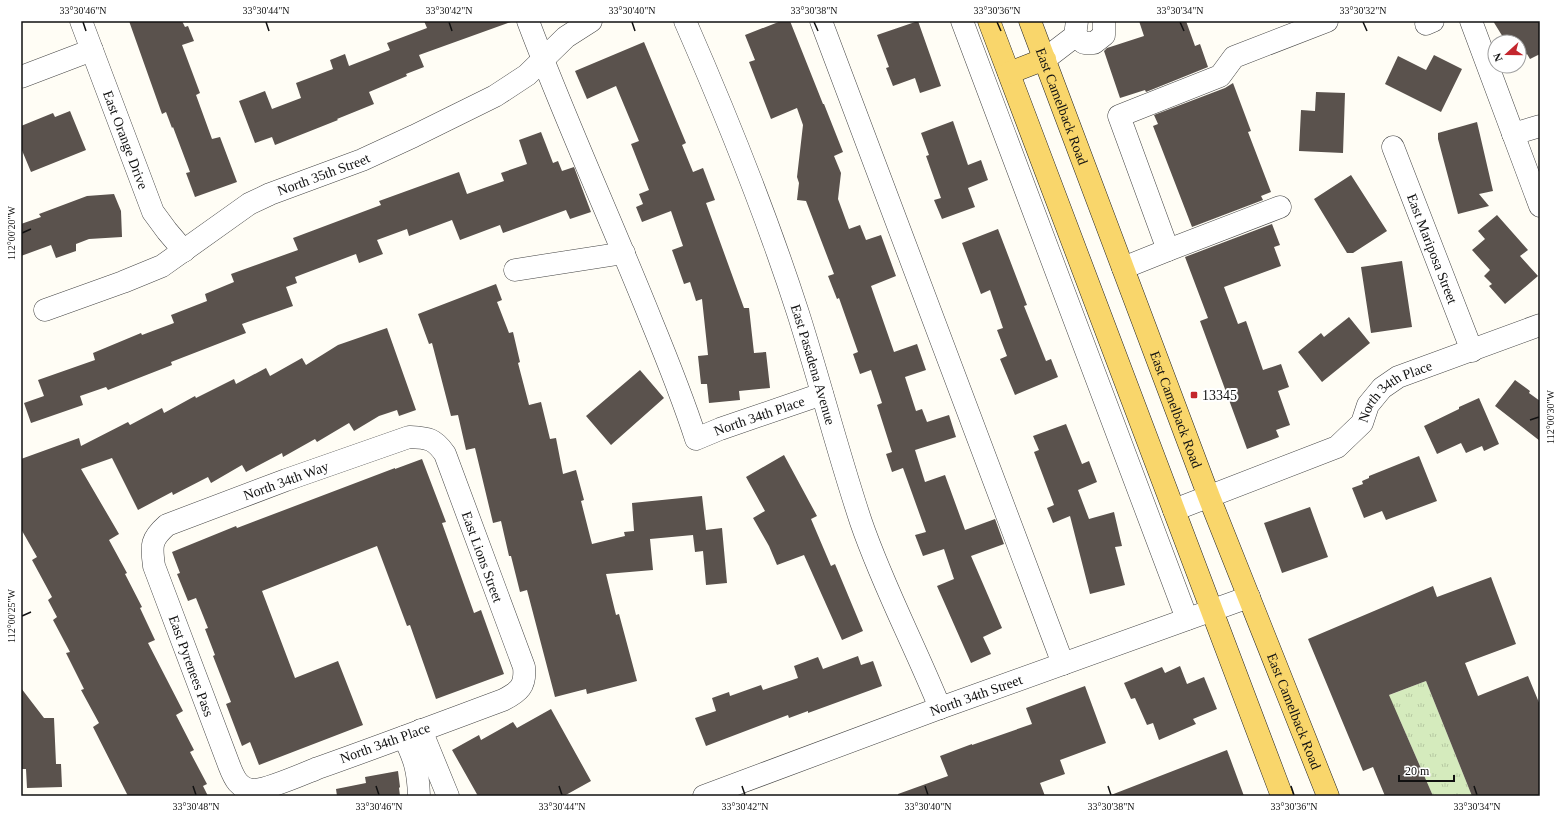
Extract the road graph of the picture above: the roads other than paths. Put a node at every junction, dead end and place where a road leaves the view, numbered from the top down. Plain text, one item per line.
1 (81, 21) edge
2 (528, 21) edge
3 (591, 21) edge
4 (685, 21) edge
5 (821, 21) edge
6 (962, 21) edge
7 (989, 21) edge
8 (1030, 21) edge
9 (1104, 21) edge
10 (1327, 21) edge
11 (1471, 21) edge
12 (1076, 28) edge
13 (92, 50) junction
14 (543, 59) junction
15 (1044, 59) junction
16 (1009, 73) junction
17 (21, 77) edge
18 (985, 83) junction
19 (1540, 126) edge
20 (1513, 134) junction
21 (1393, 147) dead end
22 (1540, 206) edge
23 (1280, 208) dead end
24 (184, 251) junction
25 (624, 253) junction
26 (1161, 253) junction
27 (1123, 268) junction
28 (515, 270) dead end
29 (45, 310) dead end
30 (1540, 325) edge
31 (1472, 351) junction
32 (822, 394) junction
33 (425, 438) joint
34 (1209, 497) junction
35 (1174, 510) junction
36 (153, 540) joint
37 (1249, 597) junction
38 (1212, 610) junction
39 (1187, 619) junction
40 (1063, 664) junction
41 (523, 685) joint
42 (940, 708) junction
43 (412, 733) junction
44 (242, 788) joint
45 (419, 796) edge
46 (448, 796) edge
47 (704, 796) edge
48 (1282, 796) edge
49 (1328, 796) edge

1 - 13 street, East Orange Drive
2 - 14 street
3 - 14 street, North 35th Street
4 - 32 street, East Pasadena Avenue
5 - 40 street
6 - 18 street
7 - 16 main road
8 - 15 main road, East Camelback Road
9 - 12 street
10 - 26 street
11 - 20 street
12 - 15 street
13 - 17 street
13 - 24 street, East Orange Drive
14 - 24 street, North 35th Street
14 - 25 street
15 - 16 main road
15 - 27 main road, East Camelback Road
16 - 18 street
16 - 35 main road
18 - 39 street
19 - 20 street
20 - 22 street
21 - 31 street, East Mariposa Street
23 - 26 street
24 - 29 street, North 35th Street
25 - 28 street
25 - 32 street, North 34th Place
26 - 27 street
27 - 34 main road, East Camelback Road
30 - 31 street, North 34th Place
31 - 34 street, North 34th Place
32 - 42 street, East Pasadena Avenue
33 - 36 street, North 34th Way
33 - 41 street, East Lions Street
34 - 35 street, North 34th Place
34 - 37 main road, East Camelback Road
35 - 38 main road
36 - 44 street, East Pyrenees Pass
37 - 38 street, North 34th Street
37 - 49 main road, East Camelback Road
38 - 39 street, North 34th Street
38 - 48 main road
39 - 40 street, North 34th Street
40 - 42 street, North 34th Street
41 - 43 street, North 34th Place
42 - 47 street, North 34th Street
43 - 44 street, North 34th Place
43 - 45 street
43 - 46 street

